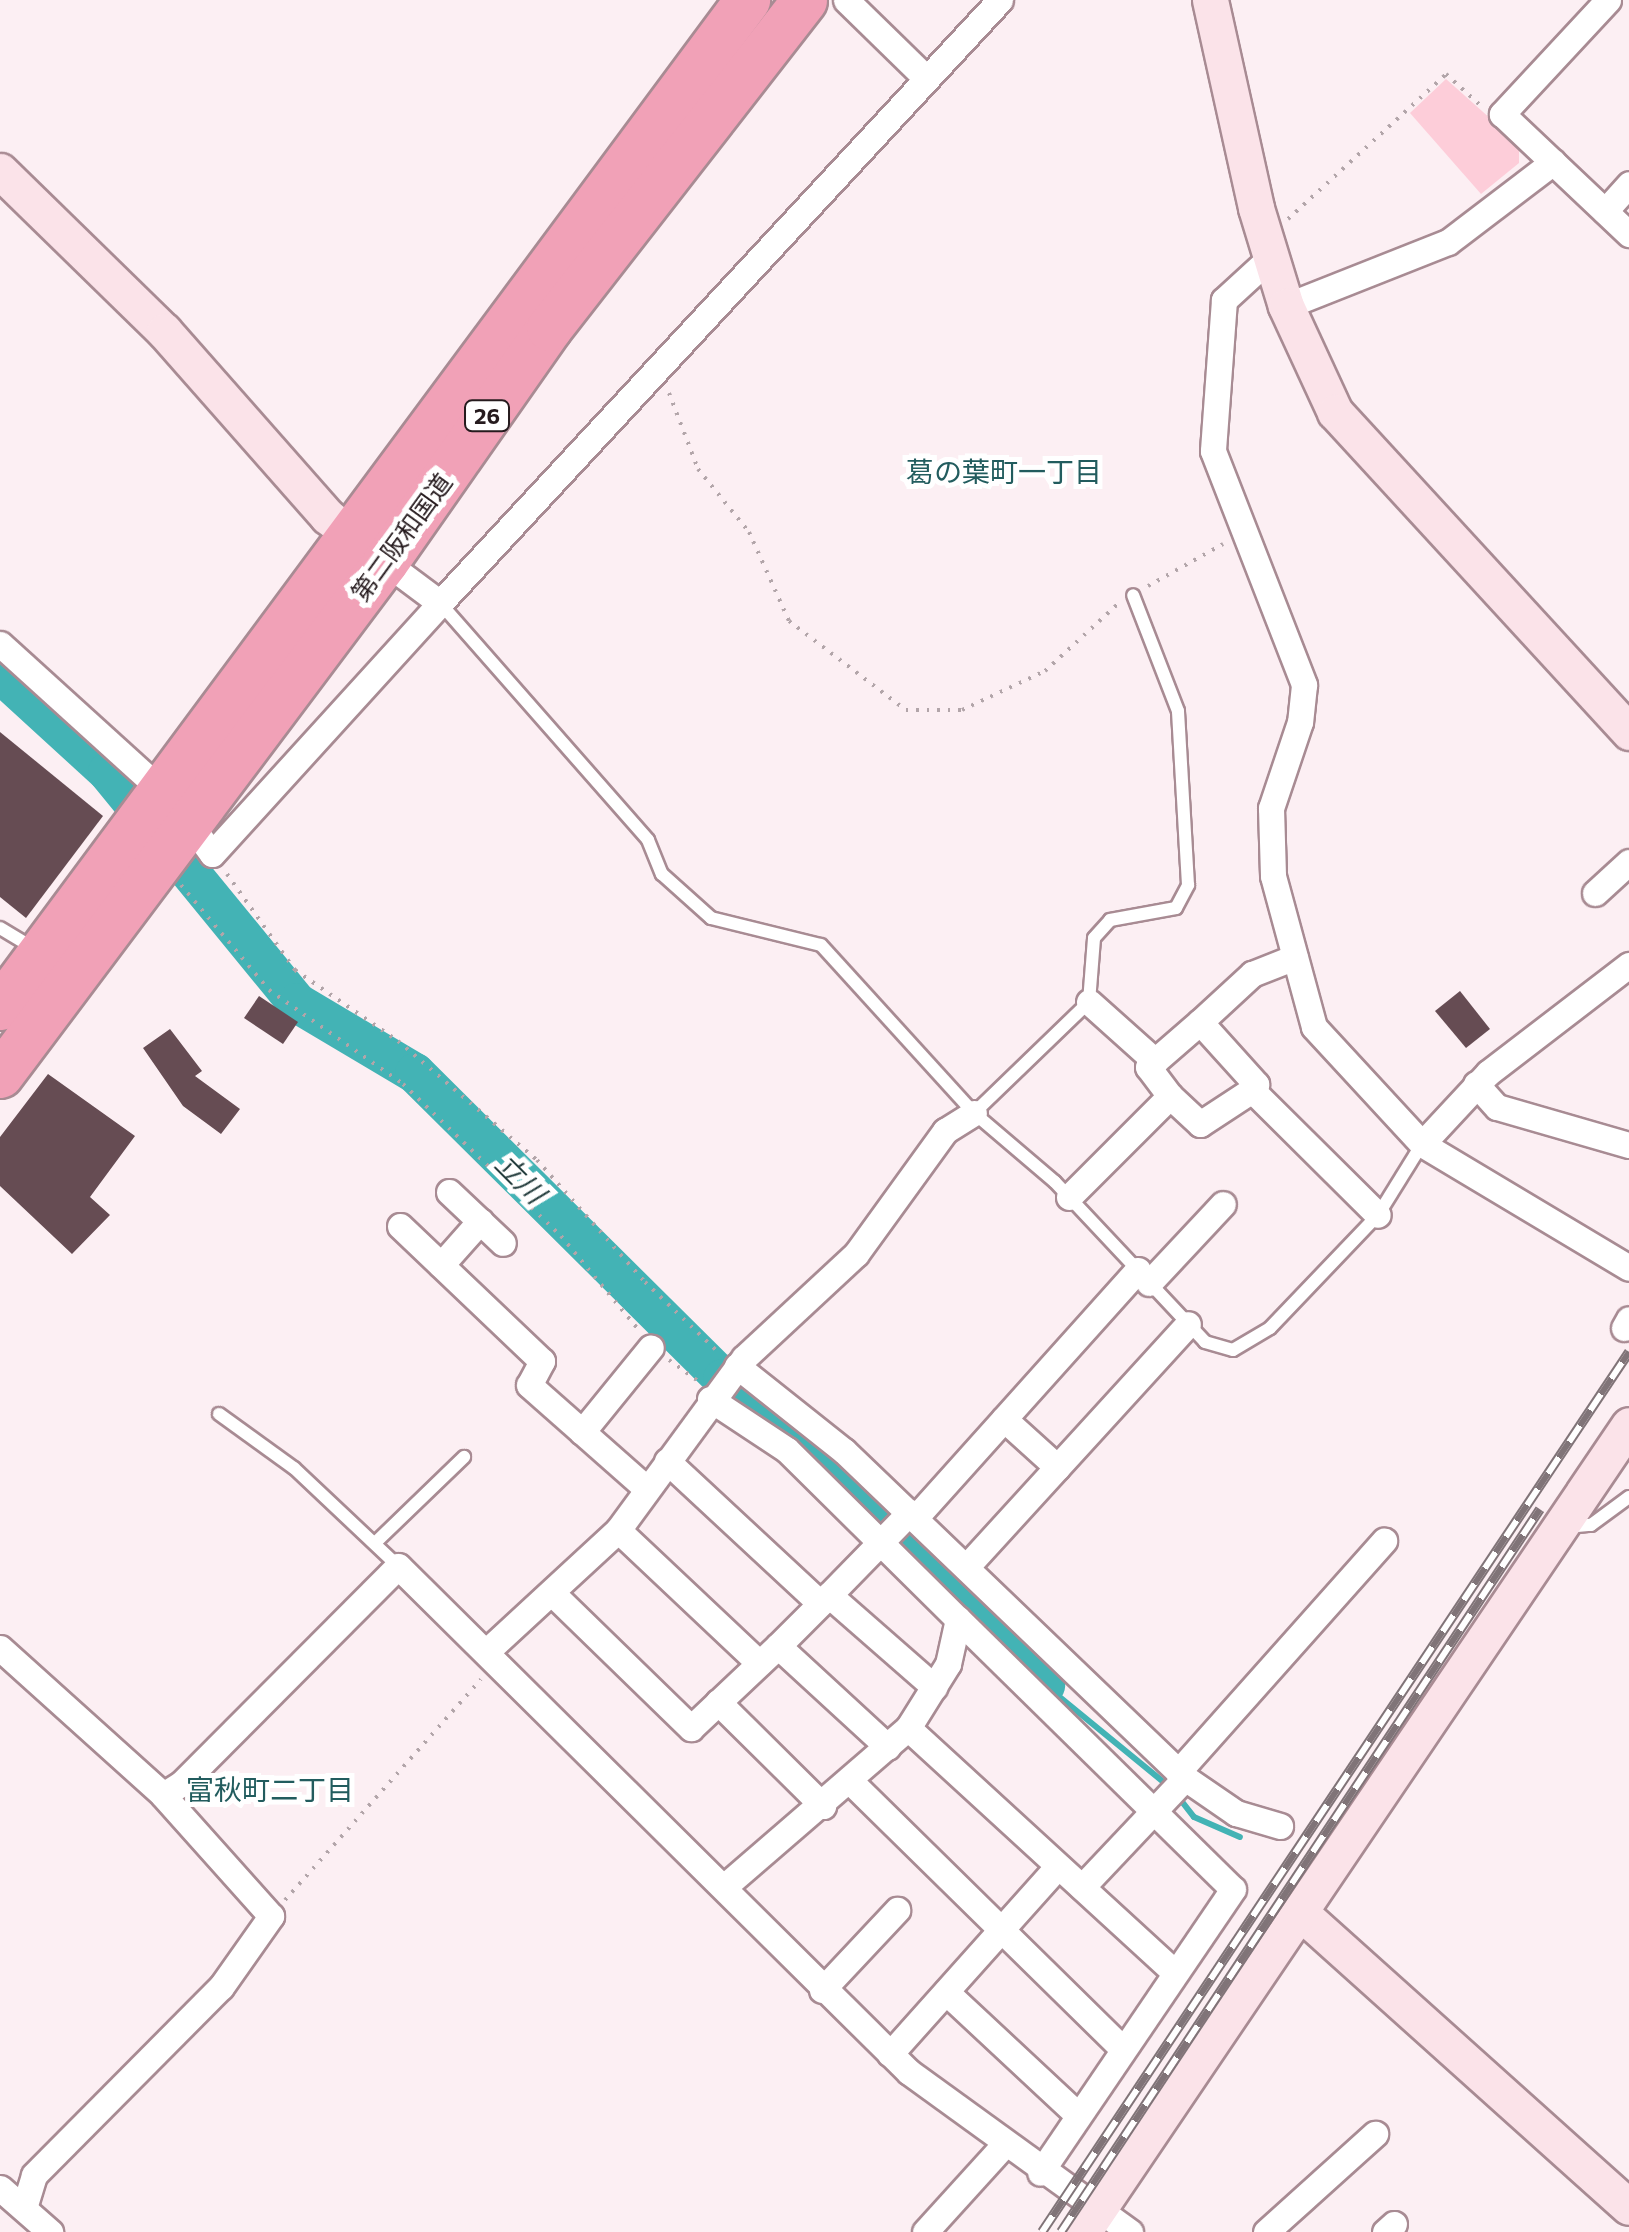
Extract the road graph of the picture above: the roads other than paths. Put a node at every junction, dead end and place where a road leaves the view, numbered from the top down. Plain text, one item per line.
1 (747, 0) edge
2 (804, 0) edge
3 (846, 0) edge
4 (1000, 0) edge
5 (1210, 0) edge
6 (1608, 0) edge
7 (926, 78) junction
8 (1553, 162) junction
9 (0, 172) edge
10 (1629, 184) edge
11 (1605, 211) junction
12 (1629, 234) edge
13 (1268, 247) junction
14 (1286, 306) junction
15 (349, 533) junction
16 (385, 562) junction
17 (1133, 595) road end
18 (440, 603) junction
19 (0, 644) edge
20 (1629, 732) edge
21 (168, 830) junction
22 (1626, 871) edge
23 (1595, 893) dead end
24 (0, 928) edge
25 (41, 952) junction
26 (1295, 957) junction
27 (1629, 965) edge
28 (1090, 1002) junction
29 (0, 1007) edge
30 (1200, 1022) junction
31 (1155, 1061) junction
32 (0, 1075) edge
33 (1476, 1084) junction
34 (1252, 1090) junction
35 (1170, 1096) junction
36 (974, 1113) junction
37 (1422, 1144) junction
38 (1629, 1145) edge
39 (449, 1192) dead end
40 (1069, 1197) junction
41 (1223, 1204) dead end
42 (1378, 1215) junction
43 (480, 1221) junction
44 (400, 1226) dead end
45 (503, 1243) dead end
46 (441, 1265) junction
47 (1629, 1268) edge
48 (1144, 1277) junction
49 (1188, 1324) junction
50 (651, 1347) road end
51 (736, 1367) junction
52 (714, 1394) junction
53 (219, 1414) dead end
54 (1004, 1420) junction
55 (1629, 1424) edge
56 (582, 1432) junction
57 (464, 1457) dead end
58 (667, 1460) junction
59 (1057, 1467) junction
60 (648, 1489) junction
61 (1629, 1497) edge
62 (912, 1515) junction
63 (1560, 1527) junction
64 (618, 1530) junction
65 (885, 1540) junction
66 (1384, 1540) dead end
67 (374, 1544) junction
68 (968, 1565) junction
69 (398, 1566) junction
70 (552, 1593) junction
71 (991, 1593) junction
72 (824, 1599) junction
73 (963, 1619) junction
74 (0, 1648) edge
75 (768, 1654) junction
76 (492, 1656) junction
77 (934, 1687) junction
78 (718, 1702) junction
79 (908, 1728) junction
80 (888, 1747) junction
81 (1182, 1777) junction
82 (852, 1783) junction
83 (162, 1794) junction
84 (823, 1806) junction
85 (1157, 1807) junction
86 (1280, 1826) dead end
87 (1058, 1866) junction
88 (724, 1887) junction
89 (1082, 1887) junction
90 (898, 1910) dead end
91 (1301, 1914) junction
92 (1002, 1930) junction
93 (1173, 1971) junction
94 (822, 1990) junction
95 (946, 1992) junction
96 (1122, 2048) junction
97 (890, 2054) junction
98 (1078, 2115) junction
99 (1375, 2134) dead end
100 (1004, 2146) junction
101 (1040, 2172) junction
102 (0, 2188) edge
103 (1629, 2207) edge
104 (24, 2208) junction
105 (1090, 2221) edge
106 (50, 2232) edge
107 (926, 2232) edge
108 (1130, 2232) edge
109 (1266, 2232) edge

1 - 15 highway, 第二阪和国道 / 26
2 - 16 highway, 第二阪和国道 / 26
3 - 7 street
4 - 7 street
5 - 13 street
6 - 8 street
7 - 18 street
8 - 11 street
8 - 14 street
9 - 15 street
10 - 11 street
11 - 12 street
13 - 14 street
13 - 26 street
14 - 20 street
15 - 16 street
15 - 21 highway, 第二阪和国道 / 26
16 - 18 street
16 - 21 highway, 第二阪和国道 / 26
17 - 28 lane
18 - 21 street
18 - 36 lane
19 - 21 street
21 - 25 highway, 第二阪和国道 / 26
21 - 32 highway, 第二阪和国道 / 26
22 - 23 street
24 - 25 lane
25 - 29 highway, 第二阪和国道 / 26
26 - 30 street
26 - 37 street
27 - 33 street
28 - 31 street
28 - 36 lane
30 - 31 street
30 - 34 street
31 - 35 street
33 - 37 street
33 - 38 street
34 - 35 street
34 - 42 street
35 - 40 street
36 - 40 lane
36 - 51 street
37 - 42 lane
37 - 47 street
39 - 43 street
40 - 48 lane
41 - 48 street
42 - 49 lane
43 - 45 street
43 - 46 street
44 - 46 street
46 - 56 street
48 - 49 lane
48 - 54 street
49 - 59 street
50 - 56 street
51 - 52 street
51 - 62 street
52 - 58 street
52 - 65 street
53 - 67 lane
54 - 59 street
54 - 62 street
55 - 63 street
56 - 60 street
57 - 67 lane
58 - 60 street
58 - 72 street
59 - 68 street
60 - 64 street
61 - 63 lane
62 - 65 street
62 - 68 street
63 - 91 street
64 - 70 street
64 - 75 street
65 - 72 street
65 - 73 street
66 - 81 street
67 - 69 lane
68 - 71 street
69 - 76 street
69 - 83 street
70 - 76 street
70 - 78 street
71 - 73 street
71 - 81 street
72 - 75 street
72 - 77 street
73 - 77 street
73 - 85 street
74 - 83 street
75 - 78 street
75 - 80 street
76 - 88 street
77 - 79 street
78 - 84 street
79 - 80 street
79 - 87 street
80 - 82 street
81 - 85 street
81 - 86 street
82 - 84 street
82 - 92 street
83 - 104 street
84 - 88 street
85 - 89 street
85 - 93 street
87 - 89 street
87 - 92 street
88 - 94 street
89 - 93 street
90 - 94 street
91 - 103 street
91 - 105 street
92 - 95 street
92 - 96 street
93 - 96 street
94 - 97 street
95 - 97 street
95 - 98 street
96 - 98 street
97 - 100 street
98 - 101 street
99 - 109 street
100 - 101 street
100 - 107 street
101 - 105 street
102 - 104 street
104 - 106 street
105 - 108 street

